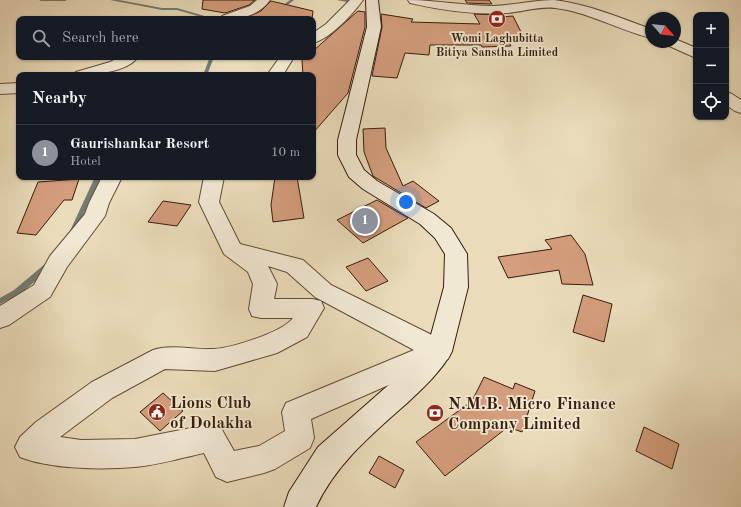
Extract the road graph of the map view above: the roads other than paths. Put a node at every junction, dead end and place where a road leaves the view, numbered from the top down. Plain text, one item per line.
1 (264, 0) edge
2 (357, 0) edge
3 (372, 0) edge
4 (414, 0) edge
5 (235, 16) edge
6 (645, 32) edge
7 (316, 37) edge
8 (681, 46) edge
9 (693, 52) edge
10 (125, 60) edge
11 (284, 60) edge
12 (91, 72) edge
13 (277, 72) edge
14 (16, 88) edge
15 (0, 89) edge
16 (729, 99) edge
17 (741, 108) edge
18 (110, 180) edge
19 (213, 180) edge
20 (232, 249) junction
21 (0, 318) edge
22 (439, 351) junction
23 (300, 507) edge

1 - 5 street
2 - 7 street
3 - 22 street
4 - 6 street
8 - 9 street
10 - 12 street
11 - 13 street
14 - 15 street
16 - 17 street
18 - 21 street
19 - 20 street
20 - 22 street
20 - 22 street
22 - 23 street

